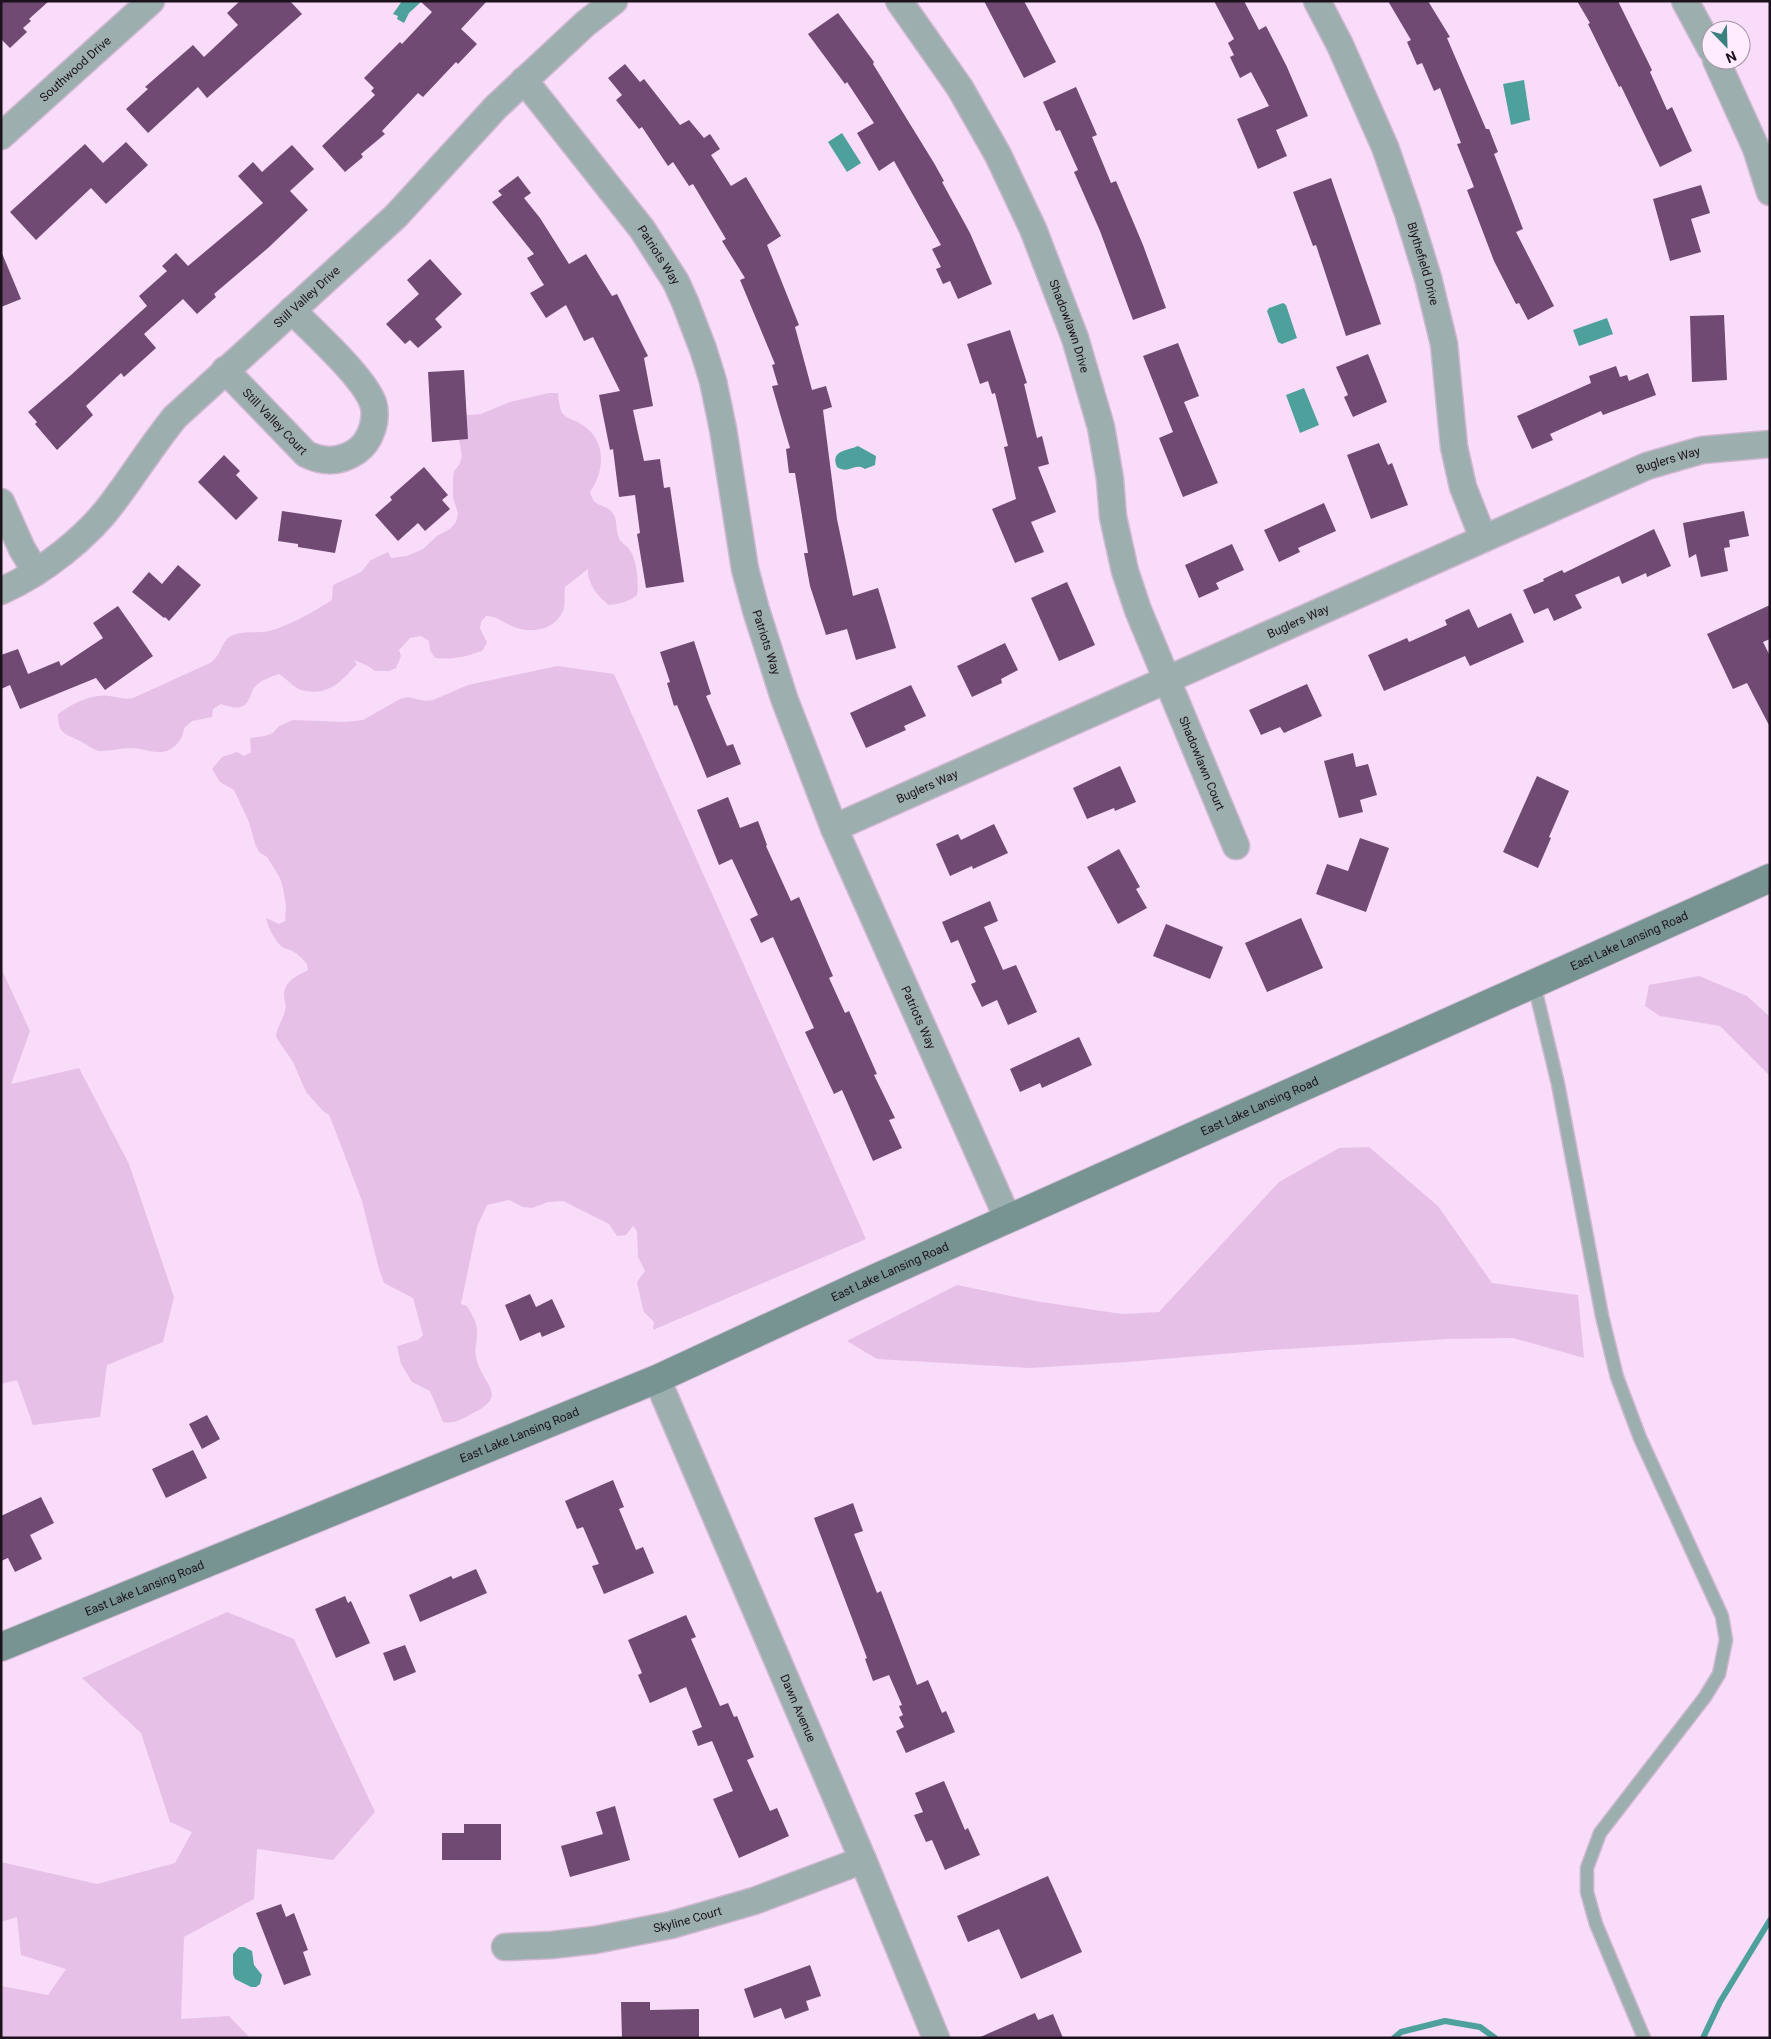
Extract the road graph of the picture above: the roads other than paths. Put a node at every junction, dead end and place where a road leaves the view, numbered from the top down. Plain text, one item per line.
1 (151, 1) edge
2 (614, 1) edge
3 (898, 1) edge
4 (1317, 1) edge
5 (1685, 1) edge
6 (1701, 31) edge
7 (1721, 70) edge
8 (524, 80) junction
9 (1, 136) edge
10 (1770, 192) edge
11 (292, 310) junction
12 (225, 370) junction
13 (1770, 444) edge
14 (1, 502) edge
15 (1484, 538) junction
16 (36, 572) junction
17 (1, 591) edge
18 (1167, 680) junction
19 (834, 828) junction
20 (1236, 846) dead end
21 (1770, 878) edge
22 (1534, 984) junction
23 (1008, 1219) junction
24 (657, 1379) junction
25 (1, 1648) edge
26 (863, 1860) junction
27 (505, 1946) dead end
28 (936, 2038) edge
29 (1644, 2038) edge

1 - 9 street, Southwood Drive
2 - 8 street, Still Valley Drive
3 - 18 street, Shadowlawn Drive
4 - 15 street, Blythefield Drive
5 - 6 street
7 - 10 street
8 - 11 street, Still Valley Drive
8 - 19 street, Patriots Way
11 - 12 street, Still Valley Drive
11 - 12 street, Still Valley Court
12 - 16 street, Still Valley Drive
13 - 15 street, Buglers Way
14 - 16 street
15 - 18 street, Buglers Way
16 - 17 street, Still Valley Drive
18 - 19 street, Buglers Way
18 - 20 street, Shadowlawn Court
19 - 23 street, Patriots Way
21 - 22 main road, East Lake Lansing Road
22 - 23 main road, East Lake Lansing Road
22 - 29 lane
23 - 24 main road, East Lake Lansing Road
24 - 25 main road, East Lake Lansing Road
24 - 26 street, Dawn Avenue
26 - 27 street, Skyline Court
26 - 28 street, Dawn Avenue

